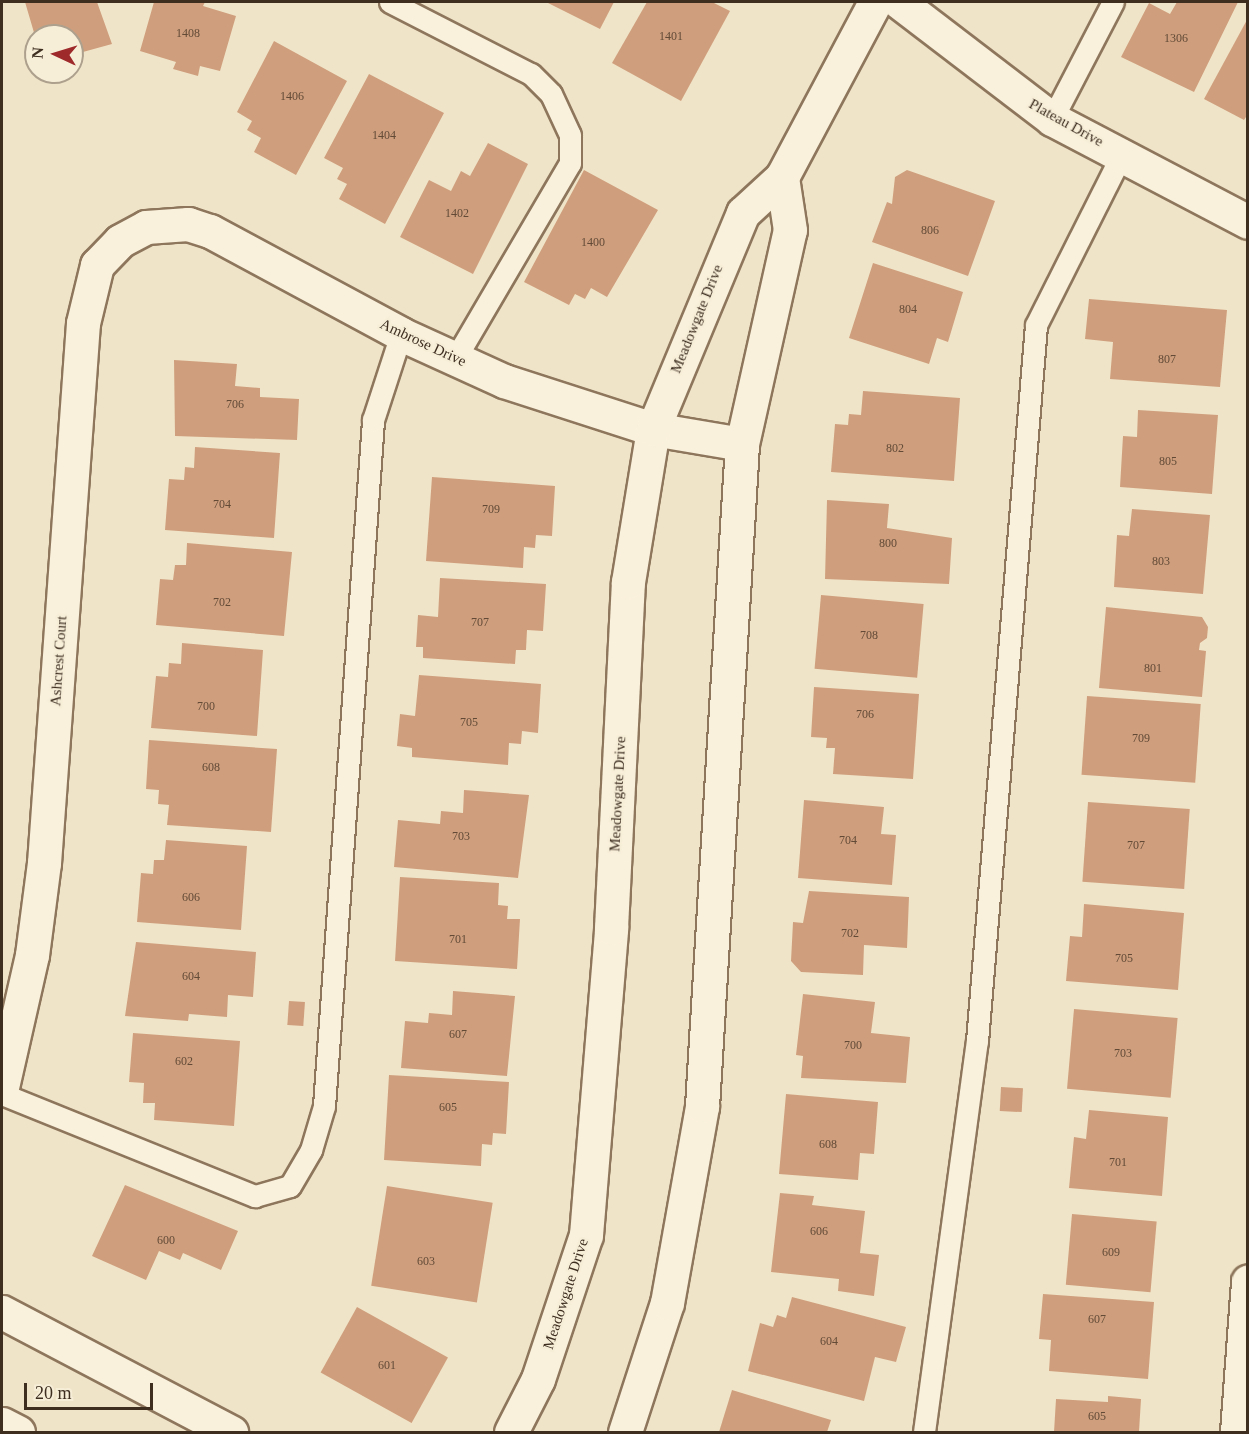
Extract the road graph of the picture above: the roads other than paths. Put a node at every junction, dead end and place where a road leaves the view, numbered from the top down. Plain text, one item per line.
1 (390, 2) edge
2 (875, 2) edge
3 (899, 2) edge
4 (1113, 2) edge
5 (1052, 119) junction
6 (1122, 154) junction
7 (782, 177) junction
8 (1248, 222) edge
9 (120, 241) joint
10 (400, 334) junction
11 (455, 358) junction
12 (653, 429) junction
13 (742, 444) junction
14 (13, 994) edge
15 (2, 1087) edge
16 (2, 1094) edge
17 (1248, 1281) edge
18 (2, 1312) edge
19 (2, 1424) edge
20 (18, 1432) edge
21 (231, 1432) edge
22 (511, 1432) edge
23 (625, 1432) edge
24 (924, 1432) edge
25 (1237, 1432) edge

1 - 11 lane
2 - 7 street, Meadowgate Drive
3 - 5 street, Plateau Drive
4 - 5 lane
5 - 6 street, Plateau Drive
6 - 8 street, Plateau Drive
6 - 24 lane
7 - 12 street, Meadowgate Drive
7 - 13 street
9 - 10 street, Ambrose Drive
9 - 14 street, Ashcrest Court
10 - 11 street, Ambrose Drive
10 - 16 lane
11 - 12 street, Ambrose Drive
12 - 13 street, Ambrose Drive
12 - 22 street, Meadowgate Drive
13 - 23 street
14 - 15 street, Ashcrest Court
17 - 25 street
18 - 21 street
19 - 20 street

